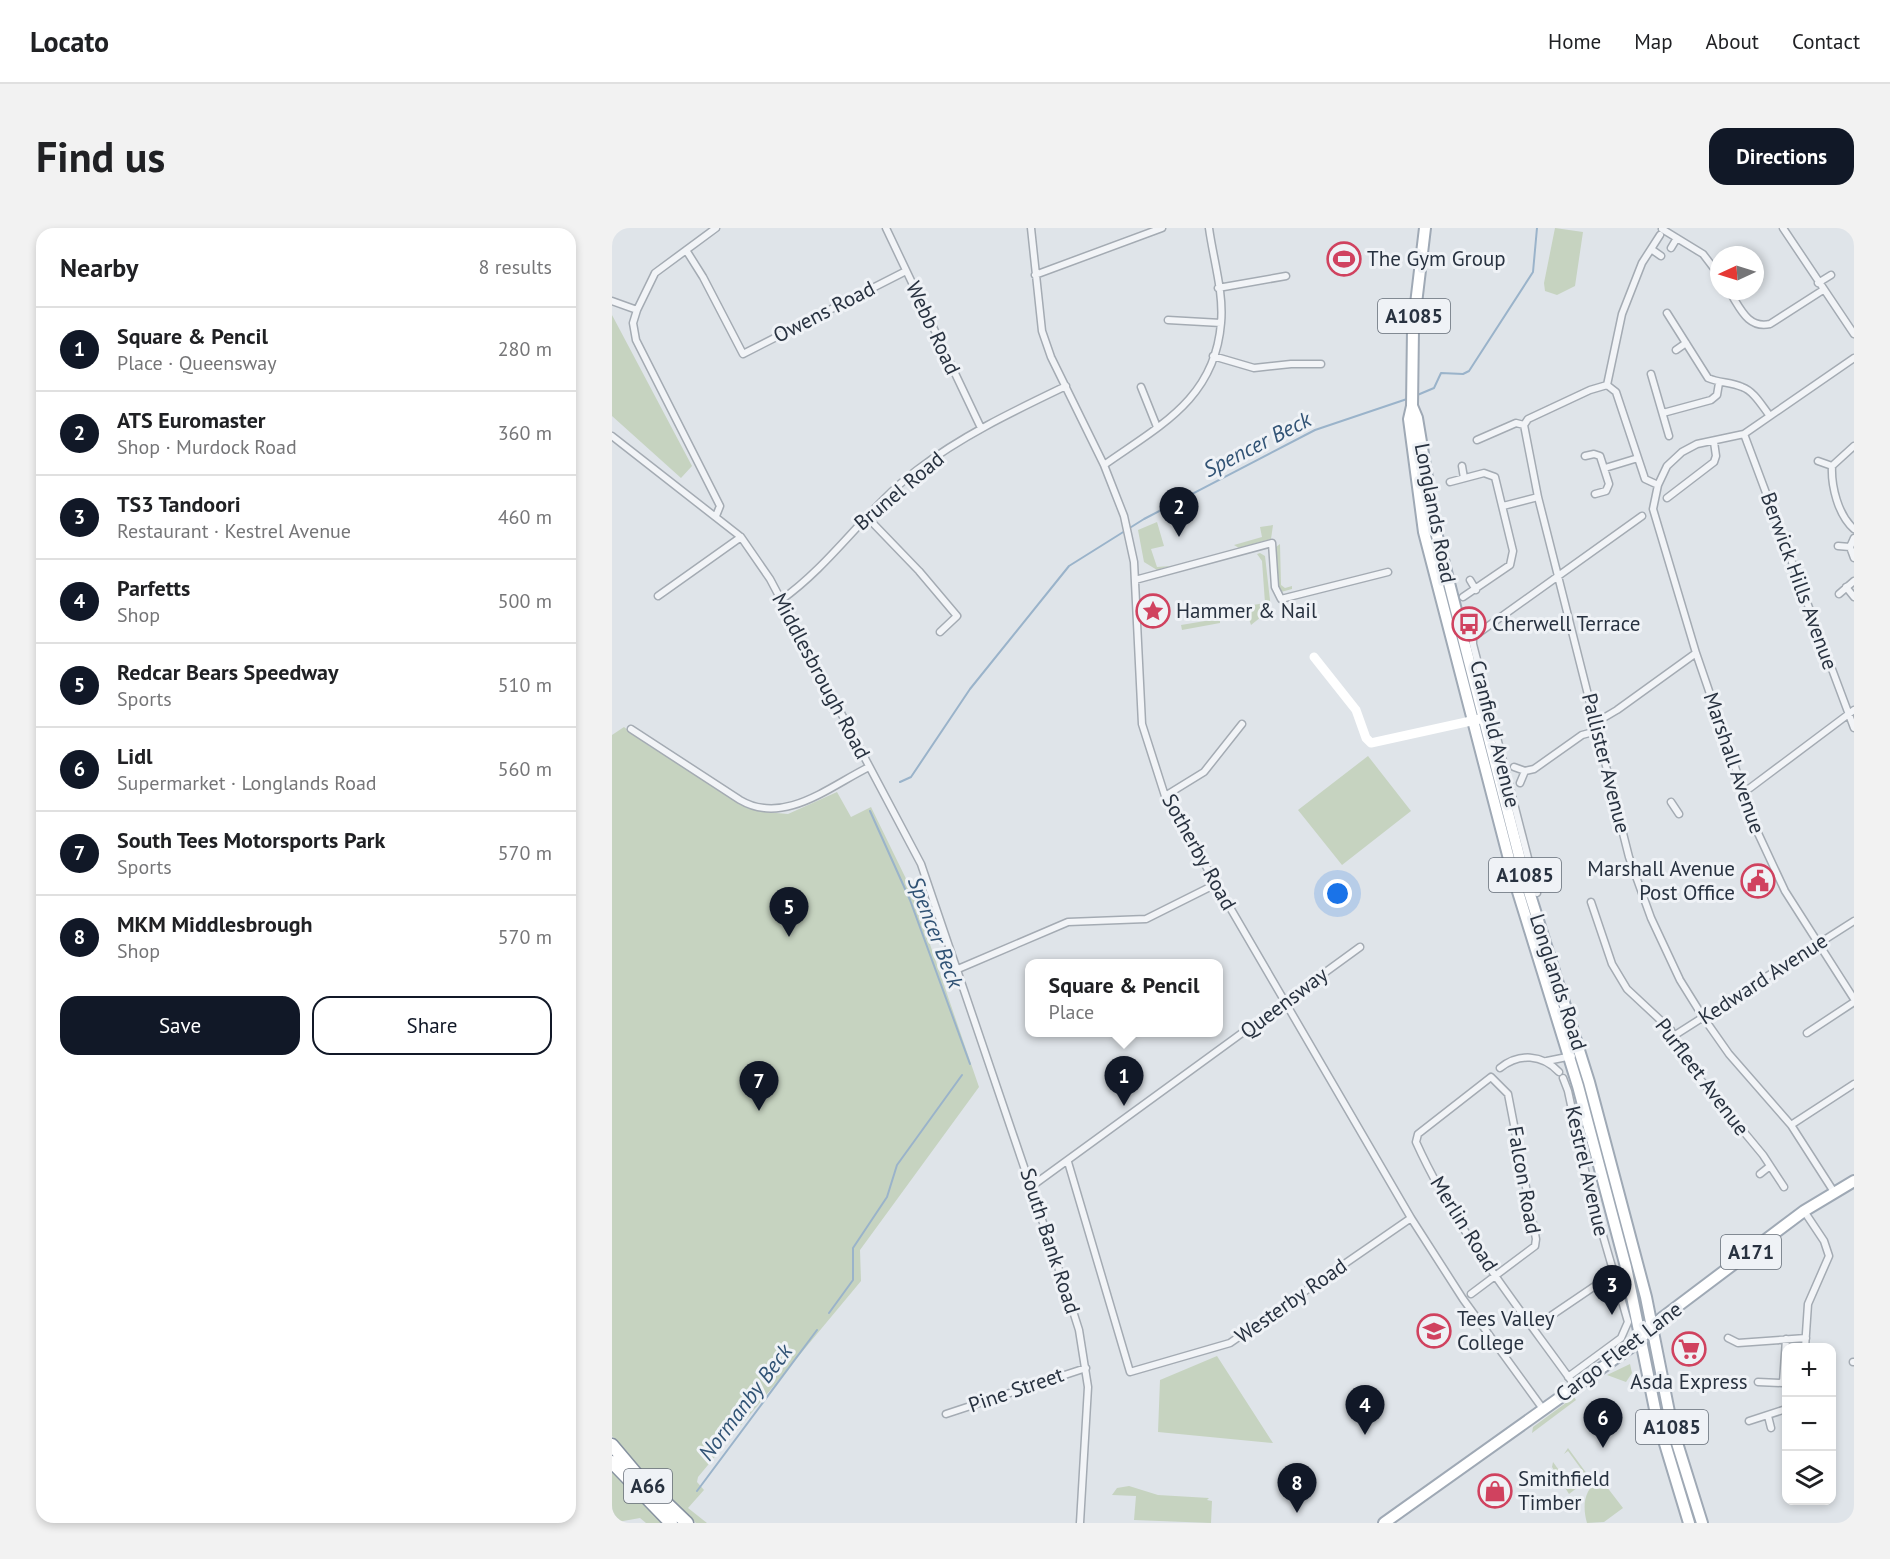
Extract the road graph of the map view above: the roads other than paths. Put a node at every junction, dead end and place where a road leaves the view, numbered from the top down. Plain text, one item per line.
1 (716, 228) edge
2 (886, 228) edge
3 (1031, 228) edge
4 (1162, 228) edge
5 (1209, 228) edge
6 (1425, 228) edge
7 (1783, 228) edge
8 (1661, 232) edge
9 (1677, 238) junction
10 (1671, 248) dead end
11 (1651, 249) junction
12 (686, 250) junction
13 (1661, 256) dead end
14 (1710, 264) edge
15 (906, 271) junction
16 (1035, 275) junction
17 (1830, 275) dead end
18 (1286, 276) dead end
19 (1818, 283) junction
20 (1218, 288) junction
21 (1823, 290) junction
22 (1735, 300) edge
23 (612, 301) edge
24 (637, 310) junction
25 (1667, 312) dead end
26 (1168, 320) dead end
27 (1221, 323) junction
28 (1854, 334) edge
29 (1686, 343) junction
30 (1676, 350) dead end
31 (1214, 356) junction
32 (1854, 358) edge
33 (1321, 364) dead end
34 (1651, 374) dead end
35 (1719, 383) junction
36 (1607, 385) junction
37 (1065, 386) junction
38 (1141, 387) dead end
39 (1411, 400) junction
40 (1663, 413) junction
41 (1770, 416) junction
42 (1524, 425) junction
43 (1156, 427) junction
44 (981, 428) junction
45 (1744, 434) junction
46 (612, 436) edge
47 (1669, 436) dead end
48 (1477, 440) dead end
49 (1714, 442) junction
50 (1852, 451) edge
51 (1586, 456) dead end
52 (1638, 458) junction
53 (1818, 461) dead end
54 (1104, 465) junction
55 (1462, 466) dead end
56 (1832, 466) junction
57 (1605, 468) junction
58 (1464, 478) junction
59 (1450, 482) dead end
60 (1658, 485) junction
61 (1595, 494) dead end
62 (1538, 497) junction
63 (1667, 498) dead end
64 (1503, 506) junction
65 (716, 516) junction
66 (866, 516) junction
67 (1642, 516) dead end
68 (1854, 529) edge
69 (741, 537) junction
70 (1854, 538) edge
71 (1838, 546) dead end
72 (1850, 547) junction
73 (1854, 558) edge
74 (1388, 572) dead end
75 (1558, 577) junction
76 (1135, 580) junction
77 (1470, 580) dead end
78 (1854, 581) edge
79 (1846, 587) junction
80 (1476, 590) junction
81 (1839, 594) dead end
82 (658, 596) dead end
83 (1464, 597) dead end
84 (1854, 597) edge
85 (781, 600) junction
86 (940, 632) dead end
87 (1696, 652) junction
88 (1314, 657) dead end
89 (1851, 712) edge
90 (1479, 719) junction
91 (1595, 723) junction
92 (1242, 724) dead end
93 (1854, 728) edge
94 (632, 729) dead end
95 (1597, 731) junction
96 (869, 767) junction
97 (1514, 767) dead end
98 (1525, 771) junction
99 (1520, 783) dead end
100 (1750, 788) dead end
101 (1165, 796) junction
102 (1671, 802) dead end
103 (1679, 814) dead end
104 (1216, 884) junction
105 (1536, 893) dead end
106 (1591, 902) dead end
107 (1854, 921) edge
108 (1819, 943) junction
109 (1360, 947) dead end
110 (958, 969) junction
111 (1854, 1000) edge
112 (1286, 1002) junction
113 (1703, 1017) junction
114 (1807, 1033) dead end
115 (1672, 1037) junction
116 (1581, 1053) junction
117 (1565, 1058) junction
118 (1545, 1061) junction
119 (1500, 1068) dead end
120 (1491, 1077) joint
121 (1854, 1084) edge
122 (1791, 1125) junction
123 (1068, 1162) junction
124 (1770, 1166) junction
125 (1760, 1174) dead end
126 (1854, 1181) edge
127 (1032, 1186) junction
128 (1784, 1187) dead end
129 (1834, 1192) junction
130 (1804, 1211) junction
131 (1410, 1218) junction
132 (1614, 1273) junction
133 (1496, 1275) junction
134 (1471, 1294) dead end
135 (1533, 1328) junction
136 (1651, 1328) junction
137 (1640, 1338) junction
138 (1728, 1338) dead end
139 (1806, 1338) junction
140 (1786, 1340) junction
141 (1805, 1343) edge
142 (1086, 1368) junction
143 (1568, 1377) junction
144 (1758, 1382) dead end
145 (1575, 1386) junction
146 (1543, 1409) junction
147 (1782, 1411) edge
148 (946, 1414) dead end
149 (1768, 1416) junction
150 (1749, 1422) dead end
151 (1771, 1428) dead end
152 (612, 1445) edge
153 (612, 1462) edge
154 (671, 1523) edge
155 (687, 1523) edge
156 (1080, 1523) edge
157 (1384, 1523) edge
158 (1689, 1523) edge
159 (1702, 1523) edge

1 - 12 street
2 - 15 street, Webb Road
3 - 16 street, Sotherby Road
4 - 16 street
5 - 20 street
6 - 39 main road, A1085
7 - 19 street
8 - 9 street
8 - 11 street
9 - 10 street
9 - 14 street
11 - 13 street
11 - 36 street
12 - 15 street, Owens Road
12 - 24 street
15 - 44 street, Webb Road
16 - 37 street, Sotherby Road
17 - 19 street
18 - 20 street
19 - 21 street
20 - 27 street
21 - 22 street
21 - 28 street
23 - 24 street
24 - 65 street
25 - 29 street
26 - 27 street
27 - 31 street
29 - 30 street
29 - 35 street
31 - 33 street
31 - 43 street
32 - 41 street
34 - 40 street
35 - 40 street
35 - 41 street
36 - 42 street
36 - 52 street
37 - 44 street, Brunel Road
37 - 54 street, Sotherby Road
38 - 43 street
39 - 90 main road, Longlands Road / A1085
39 - 90 main road, Longlands Road / A1085
40 - 47 street
41 - 45 street
42 - 48 street
42 - 62 street, Pallister Avenue
43 - 54 street
44 - 66 street, Brunel Road
45 - 49 street
45 - 89 street, Berwick Hills Avenue
46 - 65 street, Middlesbrough Road
49 - 60 street
49 - 63 street
50 - 56 street
51 - 57 street
52 - 57 street
52 - 60 street
53 - 56 street
54 - 76 street, Sotherby Road
55 - 58 street
56 - 68 street
57 - 61 street
58 - 59 street
58 - 64 street
60 - 87 street, Marshall Avenue
62 - 64 street
62 - 75 street, Pallister Avenue
64 - 80 street
65 - 69 street, Middlesbrough Road
66 - 85 street, Brunel Road
66 - 86 street
67 - 75 street, Cranfield Avenue
69 - 82 street
69 - 85 street, Middlesbrough Road
70 - 72 street
71 - 72 street
72 - 73 street
74 - 76 street
75 - 91 street, Pallister Avenue
75 - 105 street, Cranfield Avenue
76 - 101 street, Sotherby Road
77 - 80 street
78 - 79 street
79 - 81 street
79 - 84 street
80 - 83 street
85 - 96 street, Middlesbrough Road
87 - 91 street
87 - 108 street, Marshall Avenue
88 - 90 street
89 - 93 street, Berwick Hills Avenue
89 - 100 street
90 - 116 main road, Longlands Road / A1085
90 - 117 main road, Longlands Road / A1085
91 - 95 street, Pallister Avenue
92 - 101 street
94 - 96 street
95 - 98 street
95 - 113 street, Pallister Avenue
96 - 110 street, Middlesbrough Road
97 - 98 street
98 - 99 street
101 - 104 street, Sotherby Road
102 - 103 street
104 - 110 street
104 - 112 street, Sotherby Road
106 - 115 street, Purfleet Avenue
107 - 108 street, Kedward Avenue
108 - 111 street, Marshall Avenue
108 - 113 street, Kedward Avenue
109 - 112 street, Queensway
110 - 127 street, South Bank Road
111 - 114 street
112 - 123 street, Queensway
112 - 131 street, Sotherby Road
113 - 115 street, Kedward Avenue
113 - 122 street, Pallister Avenue
115 - 124 street, Purfleet Avenue
116 - 117 street
116 - 136 main road, Longlands Road / A1085
117 - 118 street
117 - 137 main road, Longlands Road / A1085
118 - 119 street
118 - 132 street, Kestrel Avenue
120 - 133 street, Falcon Road
120 - 133 street, Merlin Road
121 - 122 street
122 - 129 street, Pallister Avenue
123 - 127 street, Queensway
123 - 131 street, Westerby Road
124 - 125 street
124 - 128 street, Purfleet Avenue
126 - 129 main road, Cargo Fleet Lane / A171
127 - 142 street, South Bank Road
129 - 130 main road, Cargo Fleet Lane / A171
130 - 136 main road, Cargo Fleet Lane / A171
130 - 139 street
131 - 146 street, Sotherby Road
132 - 135 street
132 - 143 street, Kestrel Avenue
133 - 134 street, Falcon Road
133 - 135 street, Merlin Road
135 - 143 street, Merlin Road
136 - 137 main road, Cargo Fleet Lane / A171
136 - 159 main road, Longlands Road / A1085
137 - 145 main road, Cargo Fleet Lane / A171
137 - 158 main road, Longlands Road / A1085
138 - 140 street
139 - 140 street
139 - 141 street
140 - 144 street
142 - 148 street, Pine Street
142 - 156 street, South Bank Road
143 - 145 street, Merlin Road
145 - 146 main road, Cargo Fleet Lane / A171
146 - 157 main road, Cargo Fleet Lane / A171
147 - 149 street
149 - 150 street
149 - 151 street
152 - 155 highway, A66
153 - 154 highway, A66

